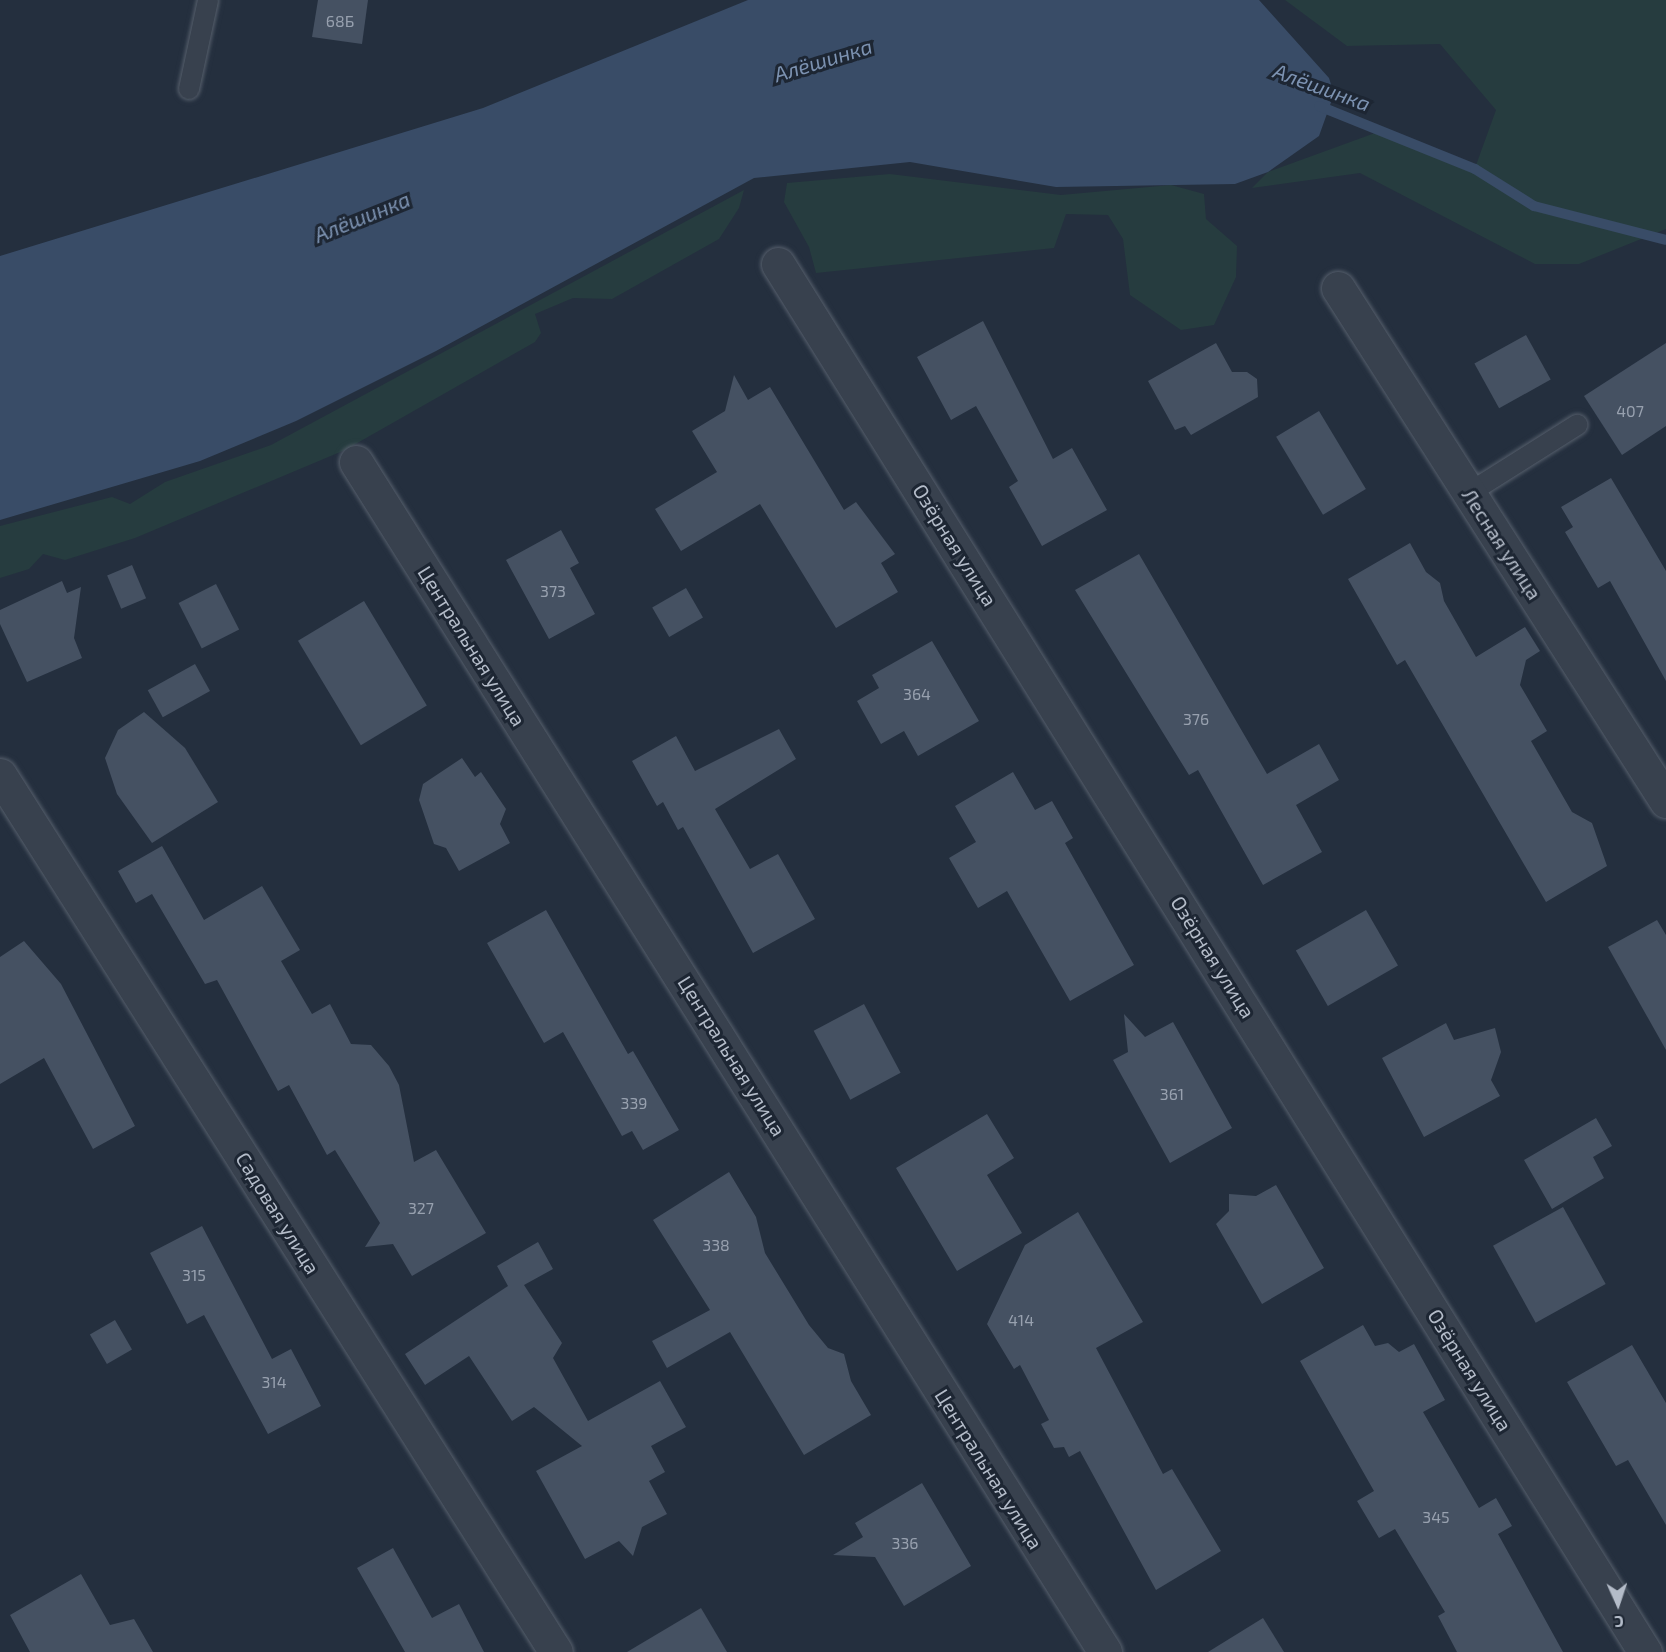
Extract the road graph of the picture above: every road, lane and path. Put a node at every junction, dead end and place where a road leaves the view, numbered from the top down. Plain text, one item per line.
1 (208, 0) edge
2 (189, 89) dead end
3 (778, 264) dead end
4 (1338, 288) dead end
5 (1578, 425) dead end
6 (356, 462) dead end
7 (1469, 493) junction
8 (0, 775) edge
9 (1666, 801) edge
10 (556, 1652) edge
11 (1105, 1652) edge
12 (1645, 1652) edge

1 - 2 lane
3 - 12 street, Озёрная улица
4 - 7 street, Лесная улица
5 - 7 lane
6 - 11 street, Центральная улица
7 - 9 street, Лесная улица
8 - 10 street, Садовая улица

